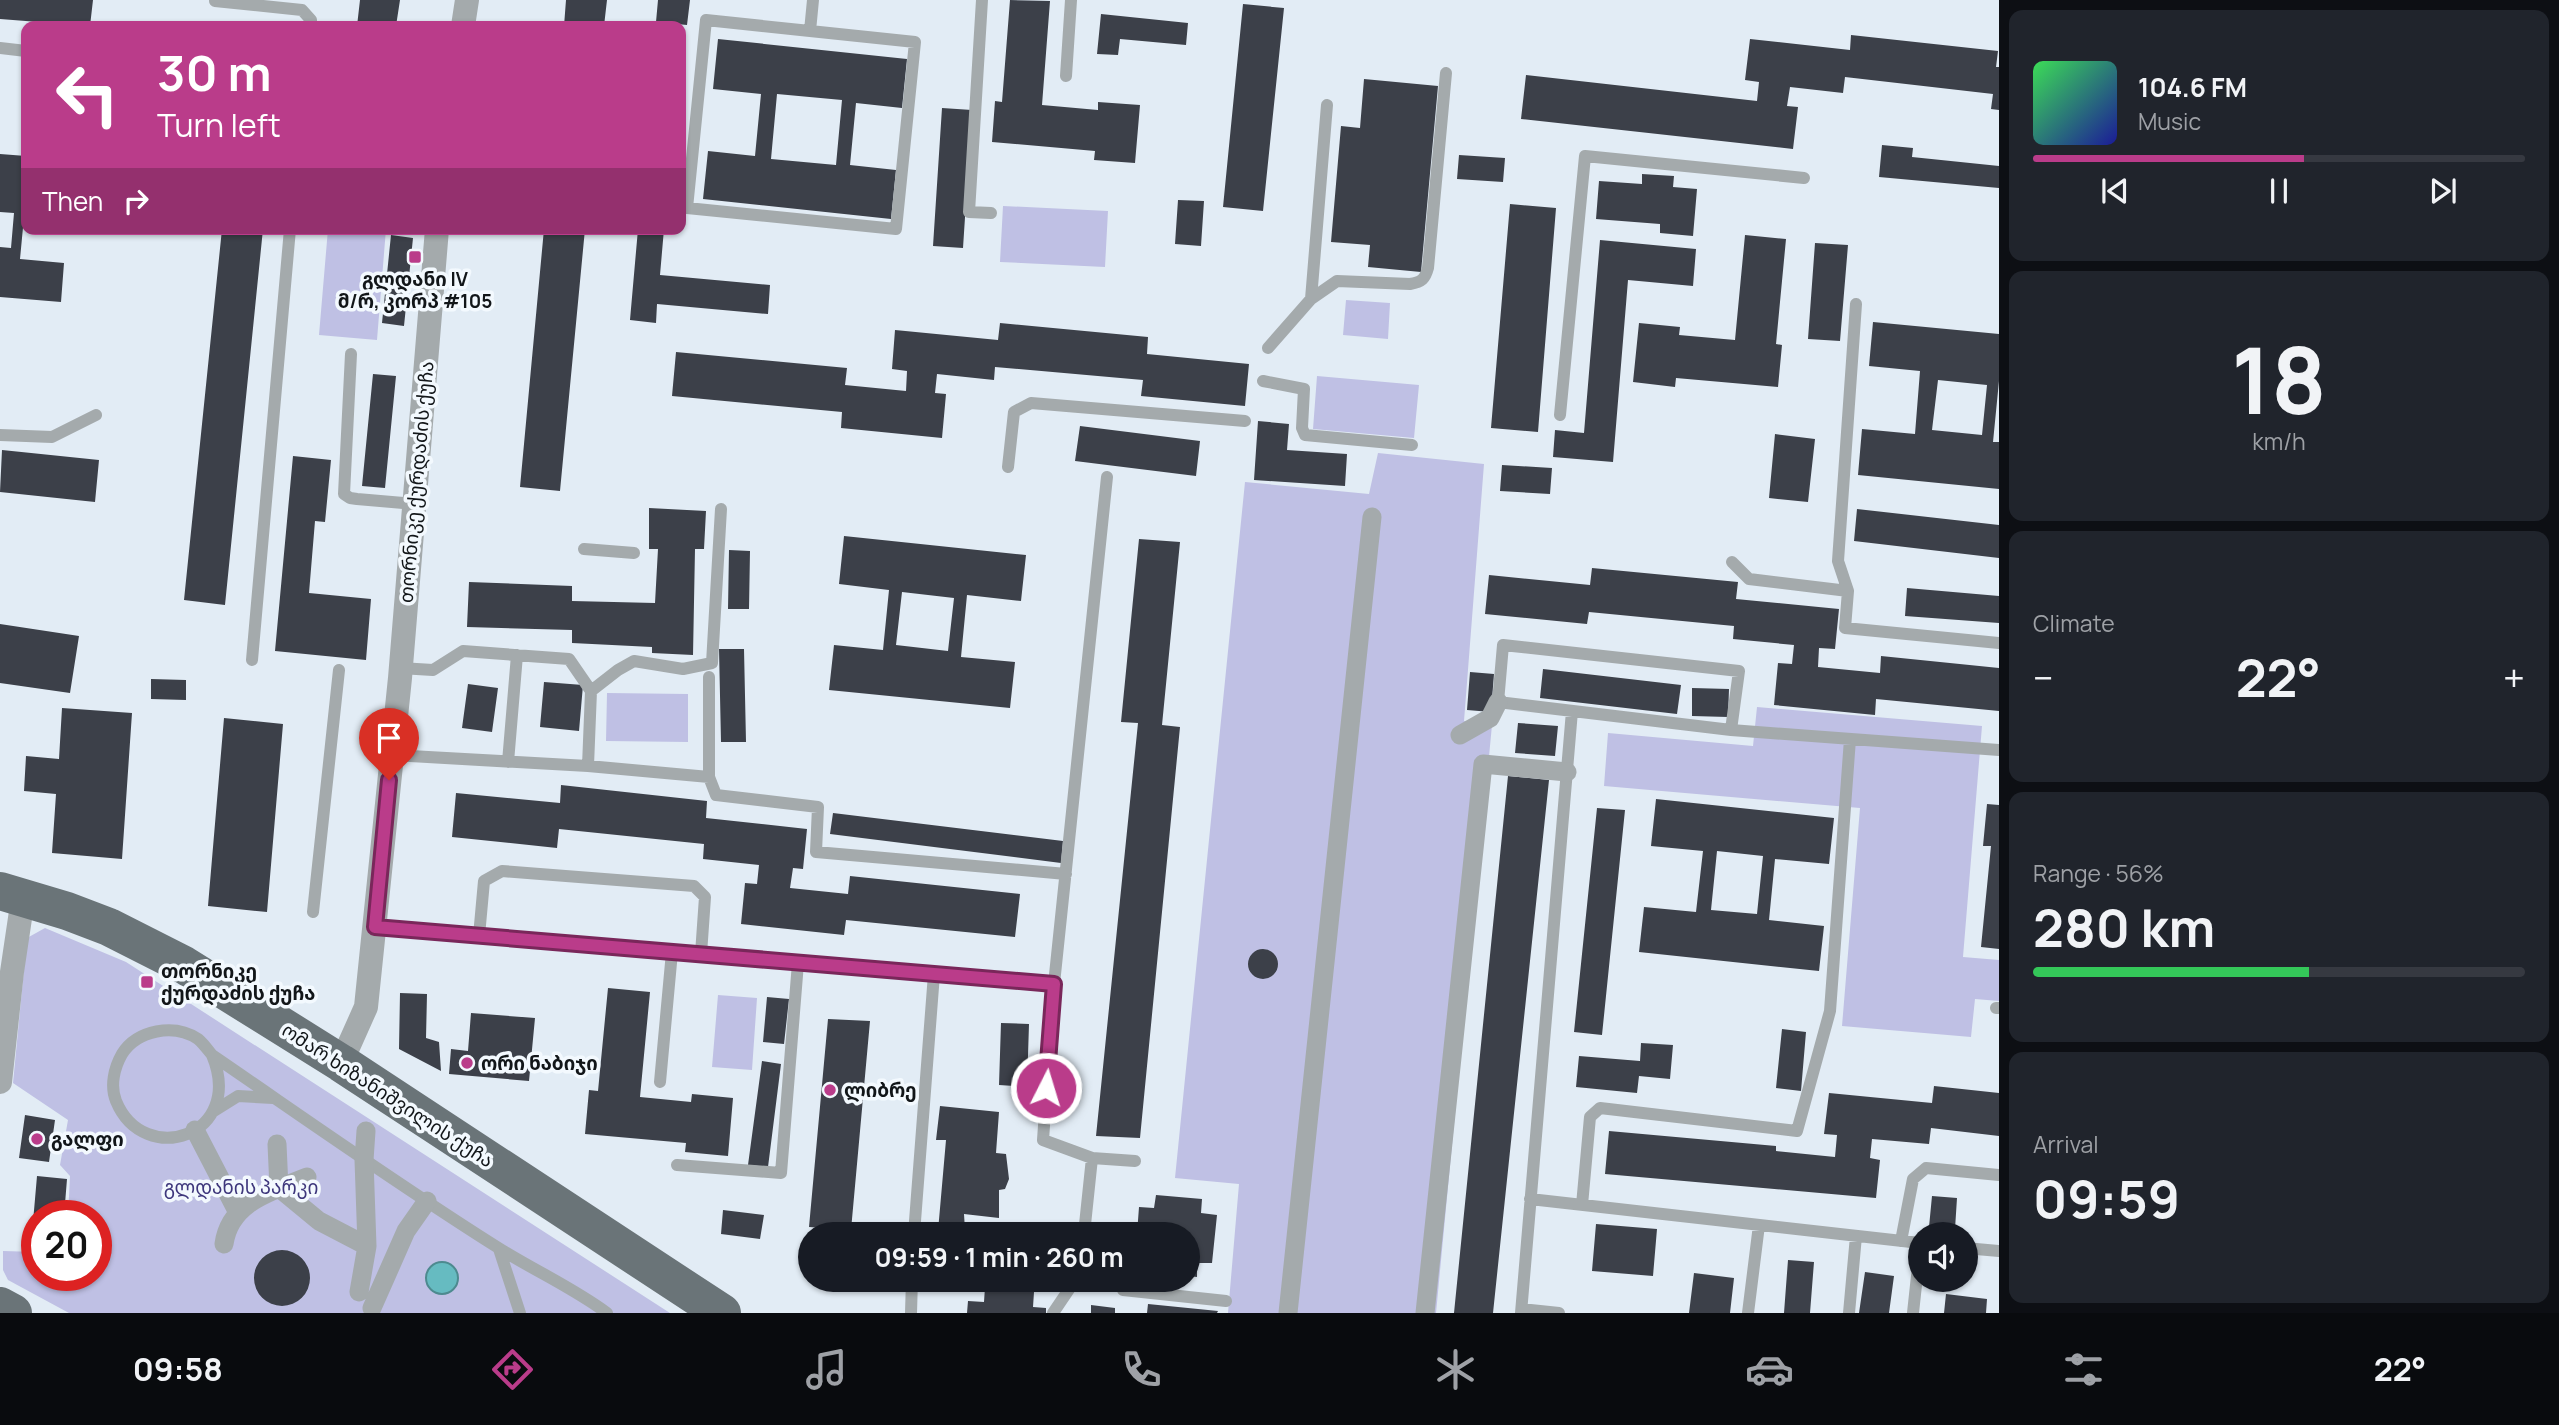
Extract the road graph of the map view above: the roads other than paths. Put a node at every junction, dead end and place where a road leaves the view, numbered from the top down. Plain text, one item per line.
1 (467, 0) edge
2 (813, 0) edge
3 (982, 0) edge
4 (1071, 0) edge
5 (215, 1) edge
6 (311, 21) edge
7 (464, 21) edge
8 (810, 31) junction
9 (0, 48) edge
10 (21, 50) edge
11 (1446, 73) dead end
12 (1066, 76) dead end
13 (1327, 105) dead end
14 (1804, 178) dead end
15 (991, 213) dead end
16 (289, 235) edge
17 (437, 235) edge
18 (1311, 299) junction
19 (1856, 304) dead end
20 (1268, 348) dead end
21 (351, 355) dead end
22 (1263, 381) dead end
23 (96, 415) dead end
24 (1560, 415) dead end
25 (1245, 421) dead end
26 (0, 435) edge
27 (1412, 445) dead end
28 (1008, 467) dead end
29 (1107, 477) dead end
30 (415, 504) junction
31 (721, 509) dead end
32 (1371, 517) dead end
33 (584, 549) dead end
34 (634, 553) dead end
35 (1732, 562) dead end
36 (1848, 592) junction
37 (1999, 643) edge
38 (517, 655) junction
39 (252, 660) dead end
40 (401, 668) junction
41 (339, 670) dead end
42 (709, 677) dead end
43 (591, 691) junction
44 (1498, 702) junction
45 (1572, 711) junction
46 (1731, 730) junction
47 (1461, 735) dead end
48 (1850, 738) junction
49 (1999, 750) edge
50 (391, 755) junction
51 (508, 762) junction
52 (588, 766) junction
53 (1567, 772) junction
54 (709, 777) junction
55 (1066, 874) junction
56 (12, 895) edge
57 (313, 912) dead end
58 (375, 927) junction
59 (479, 936) junction
60 (672, 952) junction
61 (701, 954) junction
62 (798, 963) junction
63 (934, 974) junction
64 (1054, 984) junction
65 (212, 1055) junction
66 (341, 1063) junction
67 (0, 1082) edge
68 (660, 1082) dead end
69 (280, 1101) junction
70 (214, 1111) junction
71 (195, 1130) junction
72 (366, 1131) dead end
73 (276, 1144) dead end
74 (1092, 1158) junction
75 (364, 1160) junction
76 (1135, 1161) dead end
77 (677, 1165) dead end
78 (1999, 1175) edge
79 (307, 1177) dead end
80 (279, 1188) junction
81 (1531, 1199) junction
82 (427, 1201) junction
83 (1582, 1205) junction
84 (237, 1211) junction
85 (915, 1222) edge
86 (1085, 1222) edge
87 (1759, 1225) junction
88 (1856, 1236) junction
89 (1902, 1241) junction
90 (1908, 1243) edge
91 (225, 1244) dead end
92 (367, 1246) junction
93 (499, 1249) junction
94 (1978, 1249) edge
95 (1999, 1251) edge
96 (912, 1292) edge
97 (1067, 1292) edge
98 (1142, 1292) edge
99 (1915, 1292) edge
100 (680, 1297) edge
101 (1226, 1301) dead end
102 (0, 1306) edge
103 (1522, 1311) edge
104 (13, 1313) edge
105 (520, 1313) edge
106 (607, 1313) edge
107 (722, 1313) edge
108 (911, 1313) edge
109 (1053, 1313) edge
110 (1288, 1313) edge
111 (1425, 1313) edge
112 (1559, 1313) edge
113 (1748, 1313) edge
114 (1849, 1313) edge
115 (1913, 1313) edge

1 - 7 street
2 - 8 lane
3 - 15 lane
4 - 12 lane
5 - 6 lane
8 - 8 lane
9 - 10 lane
11 - 18 lane
13 - 18 lane
14 - 24 lane
16 - 39 lane
17 - 30 street, თორნიკე ქურდაძის ქუჩა
18 - 20 lane
19 - 36 lane
21 - 30 lane
22 - 27 lane
23 - 26 lane
25 - 28 lane
29 - 55 lane
30 - 40 street, თორნიკე ქურდაძის ქუჩა
31 - 43 lane
32 - 110 street
33 - 34 lane
35 - 36 lane
36 - 37 lane
38 - 40 lane
38 - 43 lane
38 - 51 lane
40 - 50 street, თორნიკე ქურდაძის ქუჩა
41 - 57 lane
42 - 54 lane
43 - 52 lane
44 - 45 lane
44 - 46 lane
44 - 47 street
45 - 46 lane
45 - 53 lane
46 - 48 lane
48 - 49 lane
48 - 83 lane
50 - 51 lane
50 - 58 street, თორნიკე ქურდაძის ქუჩა
51 - 52 lane
52 - 54 lane
53 - 81 lane
53 - 111 street
54 - 55 lane
55 - 64 lane
56 - 66 main road, ომარ ხიზანიშვილის ქუჩა
56 - 67 street
58 - 59 lane
58 - 66 street, თორნიკე ქურდაძის ქუჩა
59 - 60 lane
59 - 61 lane
60 - 61 lane
60 - 68 lane
61 - 62 lane
62 - 63 lane
62 - 77 lane
63 - 64 lane
63 - 85 lane
64 - 74 lane
65 - 69 lane
65 - 70 lane
65 - 71 lane
66 - 100 main road, ომარ ხიზანიშვილის ქუჩა
69 - 70 lane
69 - 75 lane
70 - 71 lane
71 - 84 street
72 - 75 street
73 - 80 street
74 - 76 lane
74 - 86 lane
75 - 82 lane
75 - 92 street
78 - 89 lane
79 - 80 street
80 - 84 street
80 - 92 street
81 - 83 lane
81 - 103 lane
82 - 92 street
82 - 93 lane
83 - 87 lane
84 - 91 street
87 - 88 lane
87 - 113 lane
88 - 89 lane
88 - 114 lane
89 - 90 lane
93 - 105 lane
93 - 106 lane
94 - 95 lane
96 - 108 lane
97 - 109 lane
98 - 101 lane
99 - 115 lane
100 - 107 main road, ომარ ხიზანიშვილის ქუჩა
102 - 104 main road
103 - 112 lane

